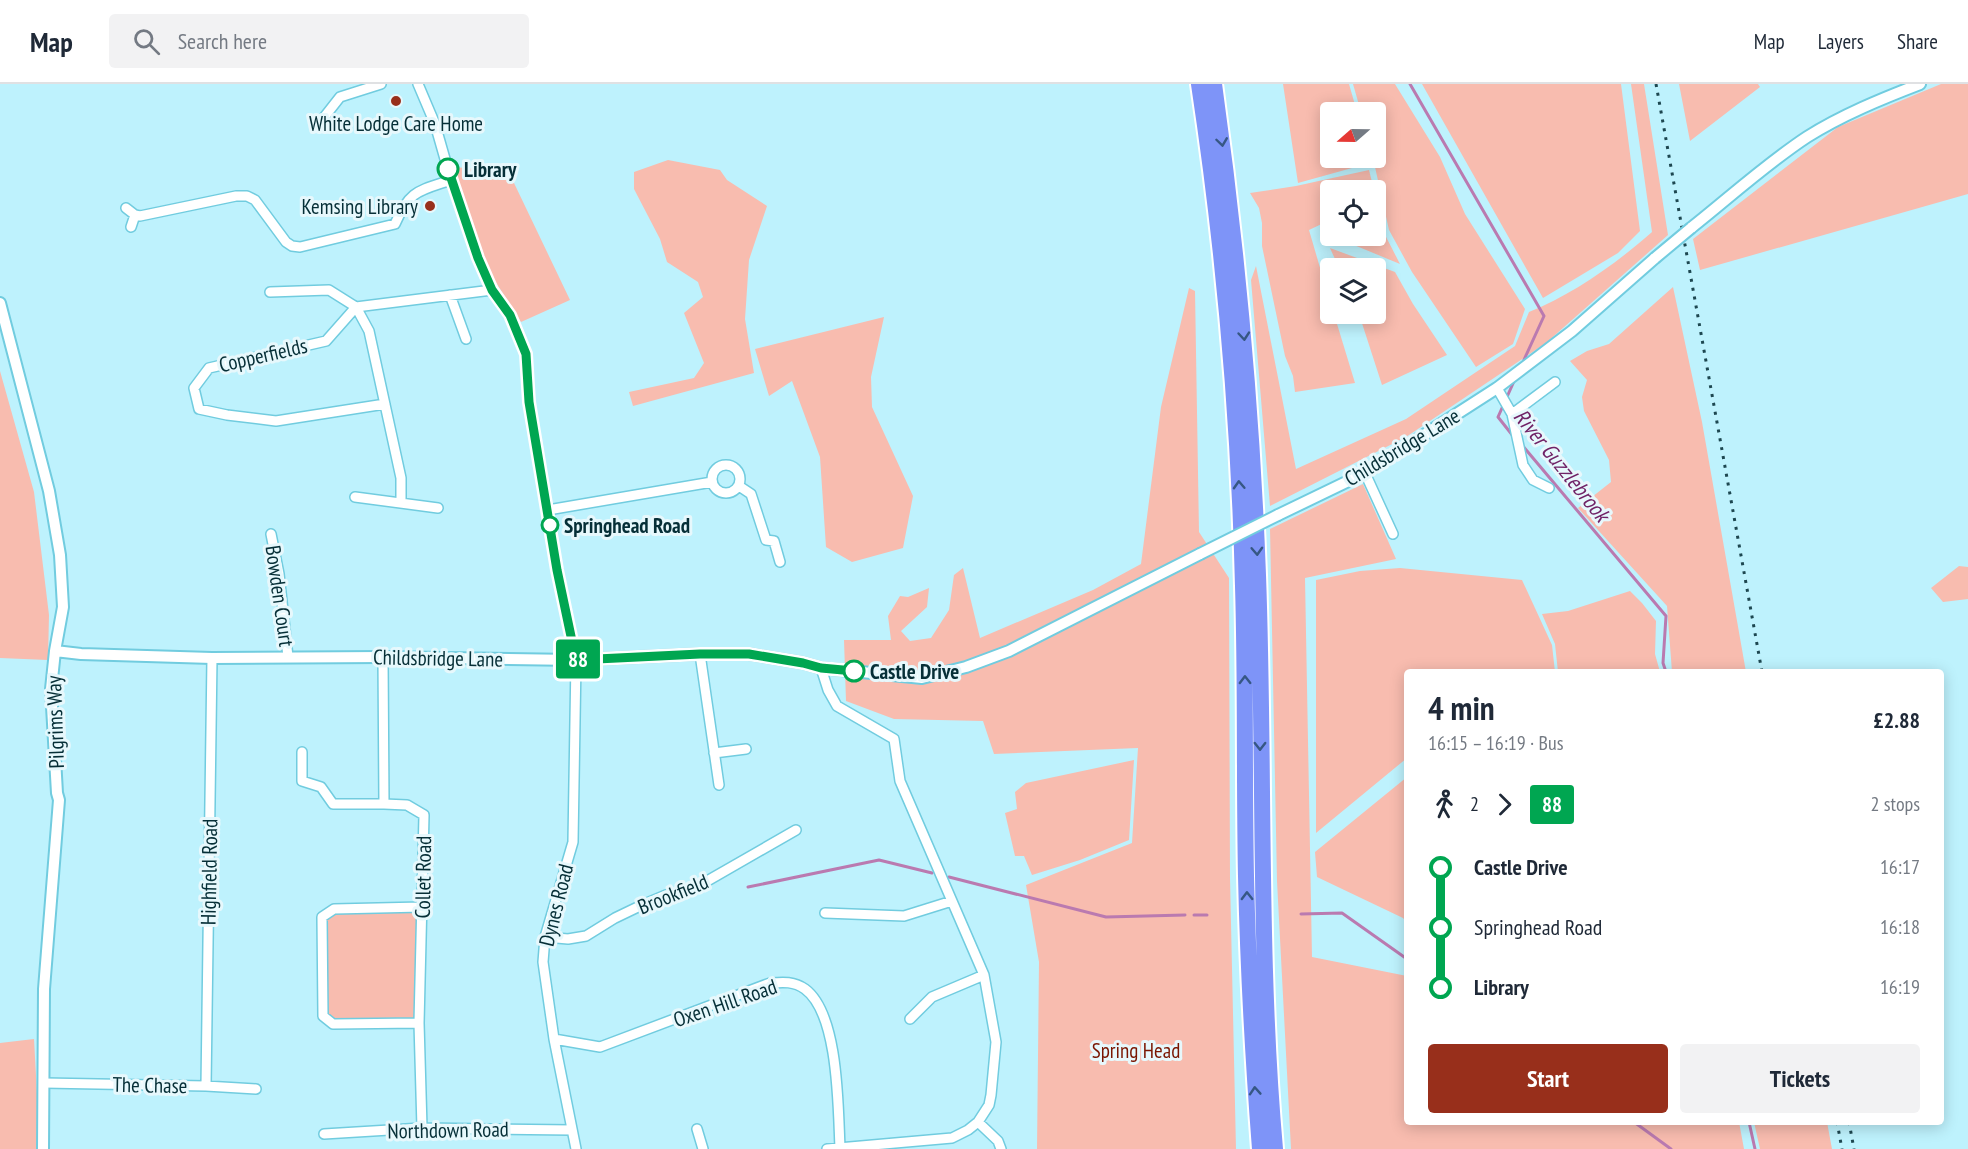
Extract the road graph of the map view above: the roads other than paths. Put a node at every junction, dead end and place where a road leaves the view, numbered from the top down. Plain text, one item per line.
1 (381, 84) edge
2 (418, 84) edge
3 (1199, 84) edge
4 (1214, 84) edge
5 (1920, 84) edge
6 (318, 125) dead end
7 (451, 180) junction
8 (126, 208) dead end
9 (135, 215) junction
10 (131, 227) dead end
11 (492, 290) junction
12 (270, 292) dead end
13 (450, 295) junction
14 (0, 303) edge
15 (356, 307) junction
16 (466, 339) dead end
17 (1555, 382) dead end
18 (1497, 388) junction
19 (385, 404) junction
20 (1512, 414) junction
21 (1365, 473) junction
22 (712, 482) junction
23 (739, 486) junction
24 (1549, 488) dead end
25 (355, 497) dead end
26 (401, 503) junction
27 (438, 508) dead end
28 (548, 510) junction
29 (271, 534) dead end
30 (1393, 534) dead end
31 (780, 562) dead end
32 (55, 651) junction
33 (700, 654) junction
34 (288, 657) junction
35 (383, 657) junction
36 (212, 658) junction
37 (576, 660) junction
38 (821, 668) junction
39 (746, 749) dead end
40 (302, 752) dead end
41 (714, 753) junction
42 (718, 785) dead end
43 (384, 804) junction
44 (796, 830) dead end
45 (952, 901) junction
46 (422, 907) junction
47 (825, 913) dead end
48 (545, 937) junction
49 (984, 975) junction
50 (910, 1019) dead end
51 (419, 1023) junction
52 (554, 1038) junction
53 (44, 1083) junction
54 (206, 1086) junction
55 (256, 1089) dead end
56 (978, 1122) junction
57 (422, 1128) junction
58 (697, 1129) dead end
59 (572, 1130) junction
60 (324, 1134) dead end
61 (840, 1148) junction
62 (43, 1149) edge
63 (576, 1149) edge
64 (703, 1149) edge
65 (827, 1149) edge
66 (1001, 1149) edge
67 (1260, 1149) edge
68 (1275, 1149) edge

1 - 6 street
2 - 7 street, Dynes Road
67 -> 3 highway
4 -> 68 highway
5 - 18 street, Childsbridge Lane, bridge
7 - 9 street
7 - 11 street, Dynes Road
8 - 9 street
9 - 10 street
11 - 13 street
11 - 28 street, Dynes Road
12 - 15 street
13 - 15 street
13 - 16 street
14 - 32 street, Pilgrims Way
15 - 19 street
15 - 19 street, Copperfields
17 - 20 street
18 - 20 street
18 - 21 street, Childsbridge Lane
19 - 26 street
20 - 24 street
21 - 30 street
21 - 38 street, Childsbridge Lane, bridge
22 - 23 street
22 - 23 street
22 - 28 street
23 - 31 street
25 - 26 street
26 - 27 street
28 - 37 street, Dynes Road
29 - 34 street, Bowden Court
32 - 36 street, Childsbridge Lane
32 - 53 street, Pilgrims Way
33 - 37 street, Childsbridge Lane
33 - 38 street, Childsbridge Lane
33 - 41 street
34 - 35 street, Childsbridge Lane
34 - 36 street, Childsbridge Lane
35 - 37 street, Childsbridge Lane
35 - 43 street
36 - 54 street, Highfield Road
37 - 48 street, Dynes Road
38 - 45 street
39 - 41 street
40 - 43 street
41 - 42 street
43 - 46 street, Collet Road
44 - 48 street, Brookfield
45 - 47 street
45 - 49 street
46 - 51 street, Collet Road
46 - 51 street
48 - 52 street, Dynes Road
49 - 50 street
49 - 56 street
51 - 57 street, Collet Road
52 - 59 street, Dynes Road
52 - 61 street, Oxen Hill Road
53 - 54 street, The Chase
53 - 62 street, Pilgrims Way
54 - 55 street, The Chase
56 - 61 street
56 - 66 street
57 - 59 street, Northdown Road
57 - 60 street, Northdown Road
58 - 64 street
59 - 63 street, Dynes Road
61 - 65 street

